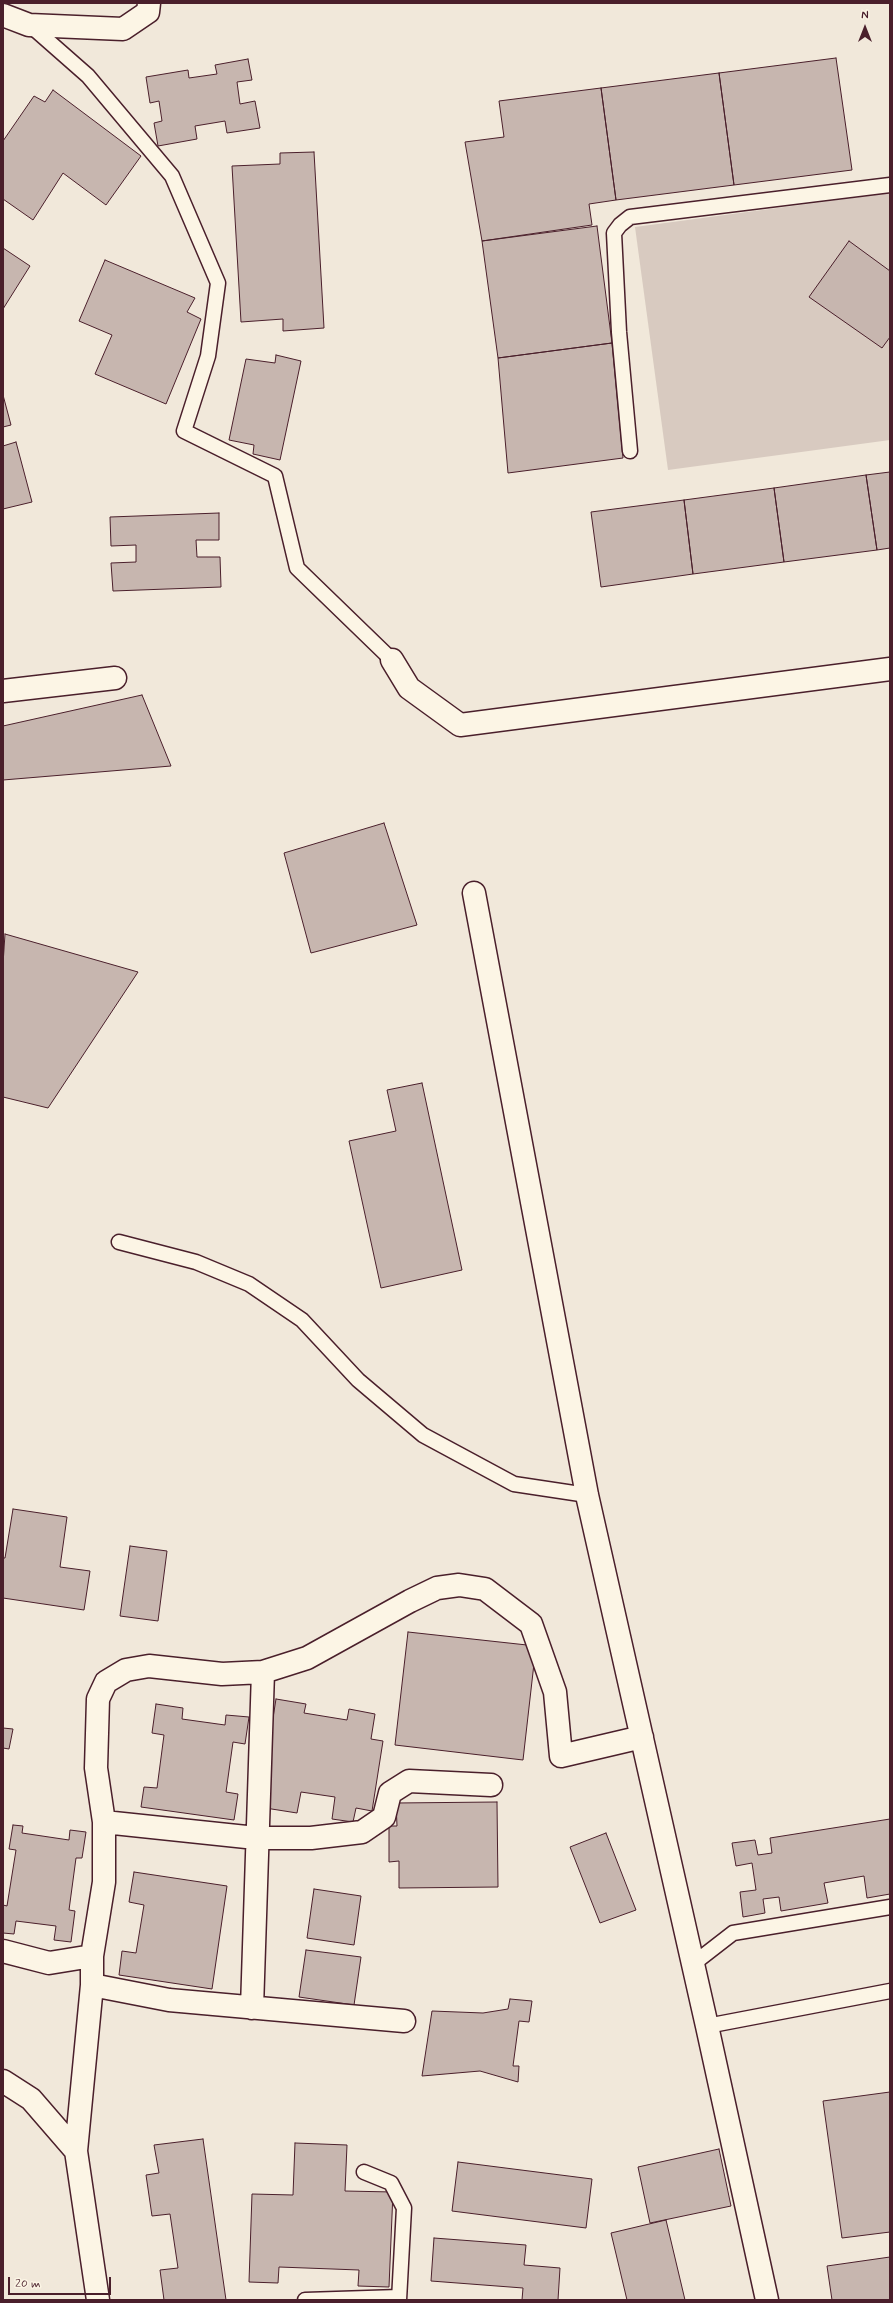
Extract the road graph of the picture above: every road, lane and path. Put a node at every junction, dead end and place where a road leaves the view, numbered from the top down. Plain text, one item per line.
1 (150, 3) edge
2 (3, 16) edge
3 (29, 25) junction
4 (890, 186) edge
5 (630, 452) dead end
6 (392, 660) joint
7 (890, 669) edge
8 (115, 678) dead end
9 (3, 691) edge
10 (474, 893) dead end
11 (118, 1242) dead end
12 (587, 1495) junction
13 (263, 1672) junction
14 (642, 1737) junction
15 (491, 1786) dead end
16 (104, 1822) junction
17 (256, 1838) junction
18 (890, 1907) edge
19 (3, 1951) edge
20 (92, 1956) junction
21 (693, 1964) junction
22 (92, 1985) junction
23 (890, 1992) edge
24 (252, 2008) junction
25 (404, 2021) dead end
26 (708, 2026) junction
27 (3, 2081) edge
28 (76, 2151) junction
29 (364, 2172) dead end
30 (399, 2299) edge
31 (98, 2300) edge
32 (305, 2300) edge
33 (767, 2300) edge

1 - 3 street
2 - 3 street
3 - 6 lane
4 - 5 lane
6 - 7 street
8 - 9 street
10 - 12 street
11 - 12 lane
12 - 14 street
13 - 14 street
13 - 16 street
13 - 17 street
14 - 21 street
15 - 17 street
16 - 17 street
16 - 20 street
17 - 24 street
18 - 21 lane
19 - 20 street
20 - 22 street
21 - 26 street
22 - 24 street
22 - 28 street
23 - 26 lane
24 - 25 street
26 - 33 street
27 - 28 street
28 - 31 street
29 - 30 lane
30 - 32 lane

